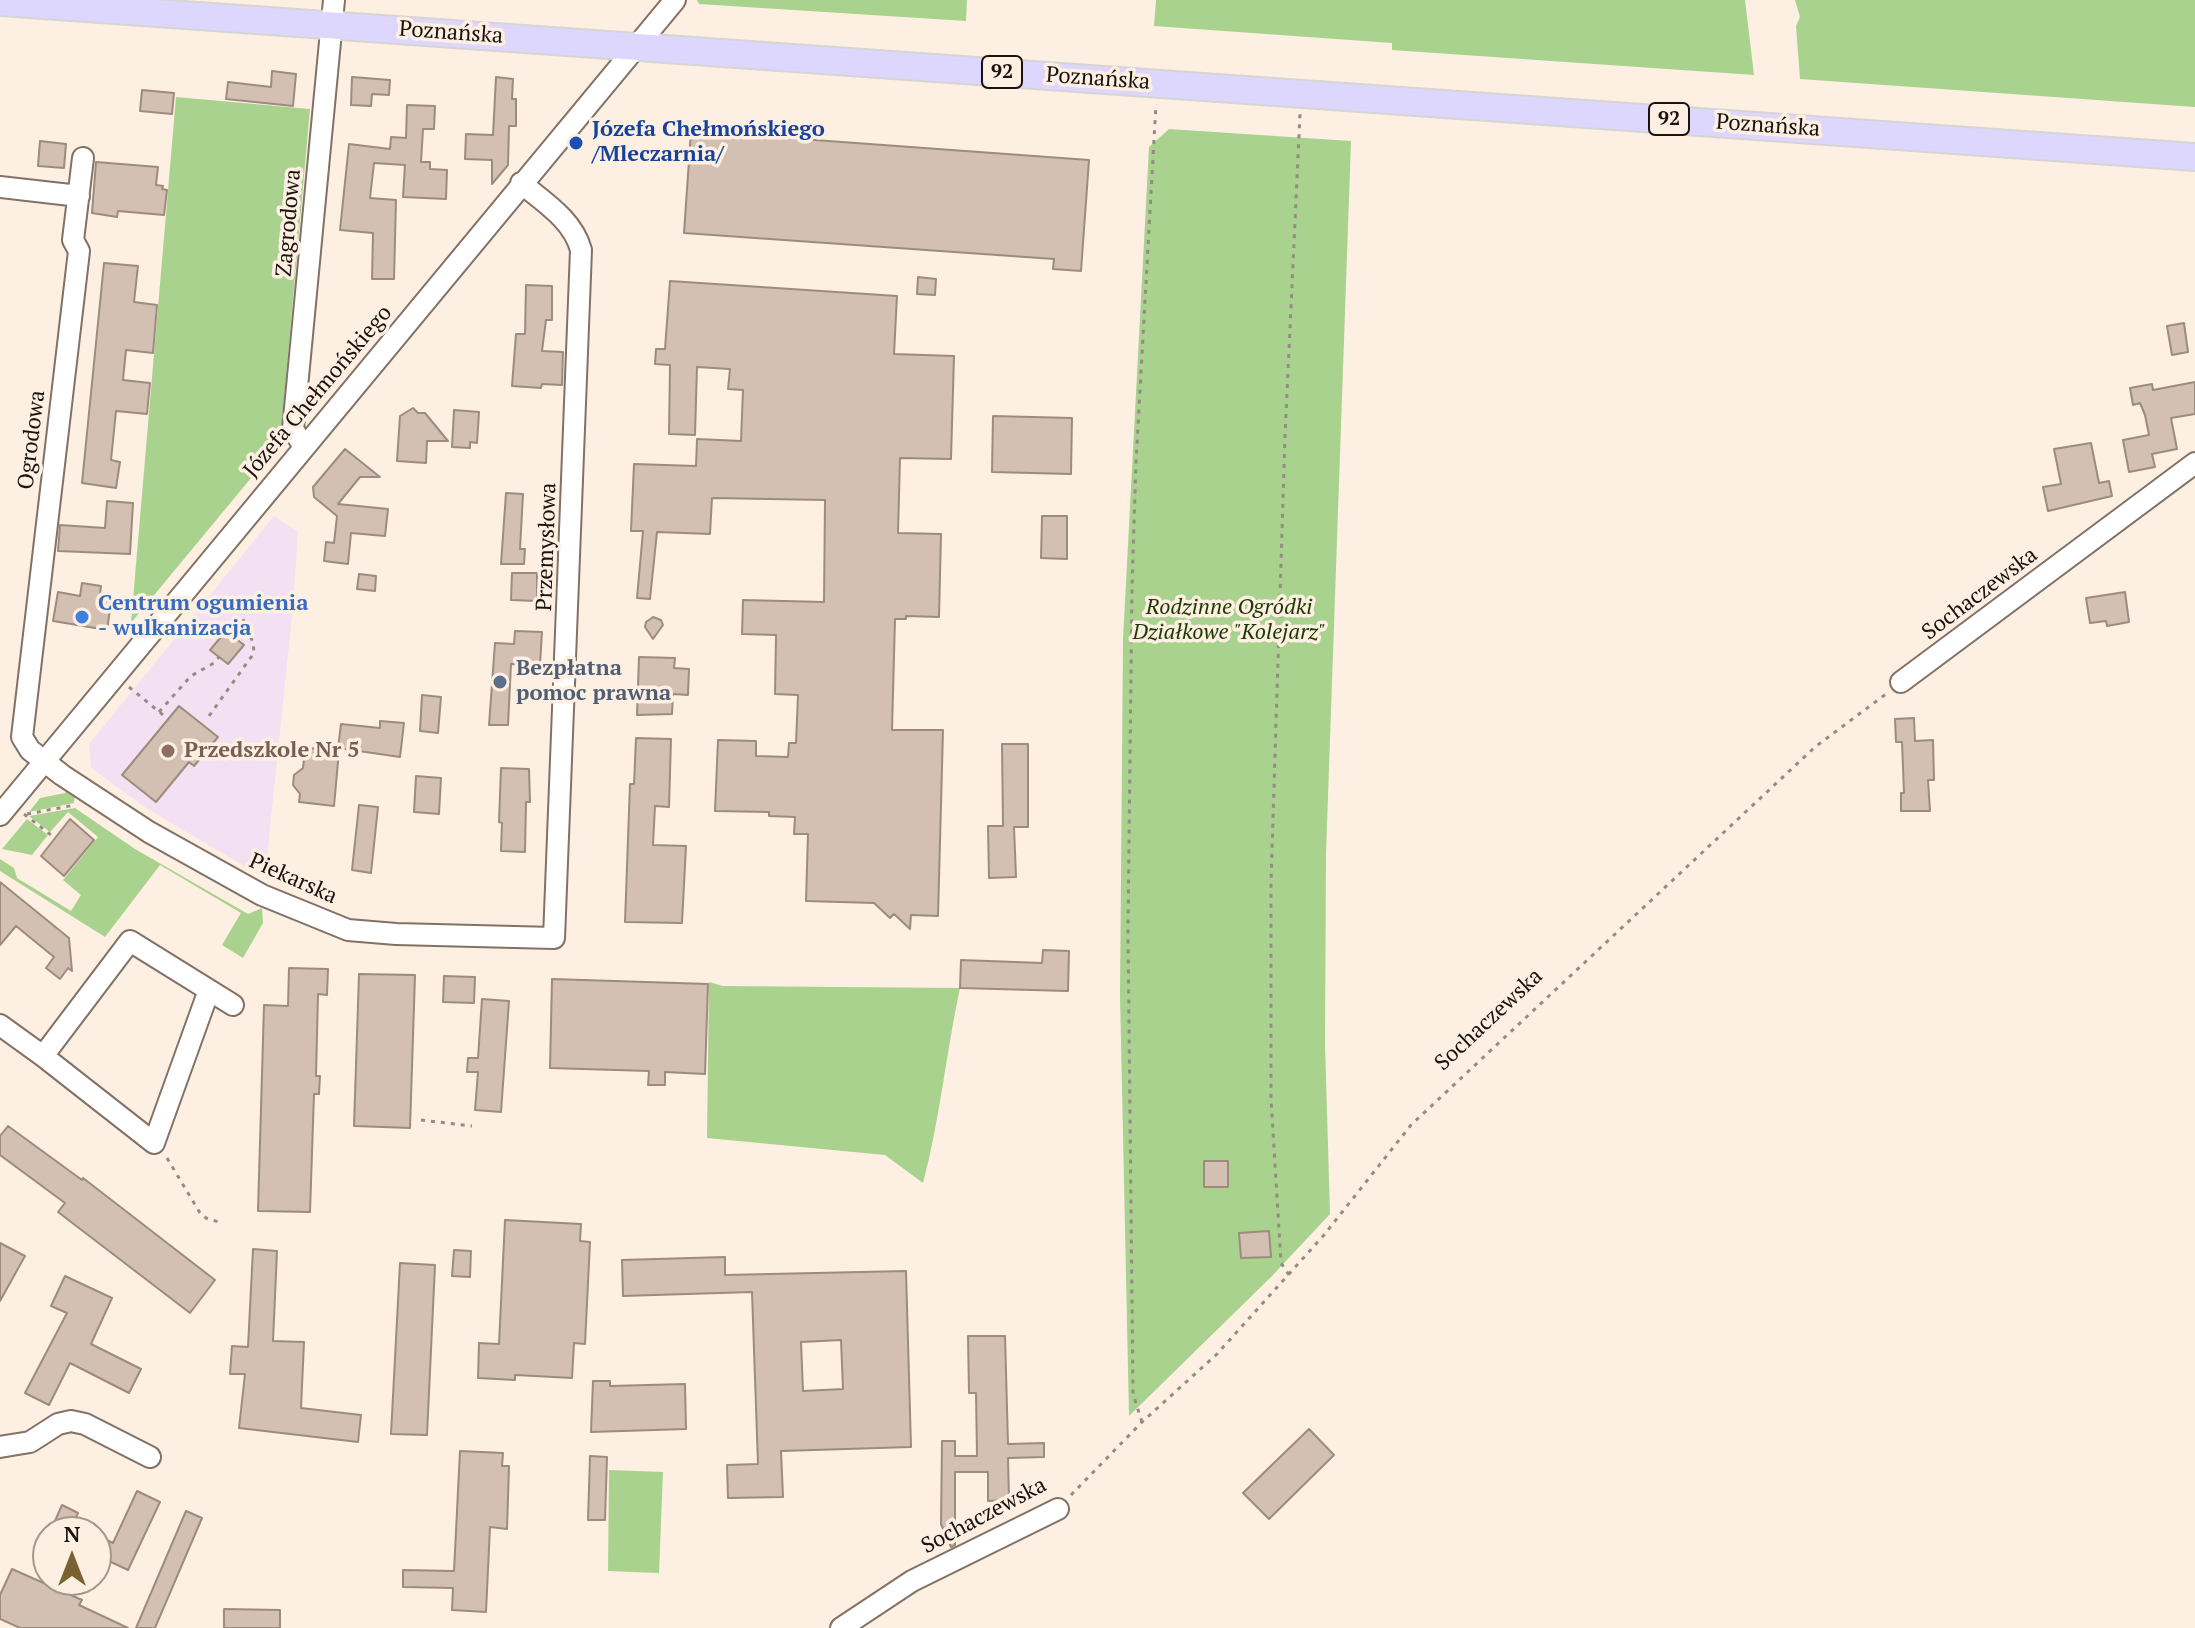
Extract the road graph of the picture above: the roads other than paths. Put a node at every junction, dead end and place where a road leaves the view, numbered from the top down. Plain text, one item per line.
1 (675, 0) edge
2 (0, 2) edge
3 (333, 12) edge
4 (637, 46) junction
5 (2195, 157) edge
6 (83, 158) dead end
7 (521, 183) junction
8 (0, 187) edge
9 (79, 196) junction
10 (304, 447) junction
11 (2195, 463) edge
12 (1901, 682) road end
13 (45, 761) junction
14 (0, 815) edge
15 (554, 938) joint
16 (209, 990) junction
17 (233, 1005) dead end
18 (0, 1025) edge
19 (43, 1056) junction
20 (0, 1447) edge
21 (150, 1457) dead end
22 (1058, 1509) road end
23 (841, 1628) edge

1 - 4 street, Józefa Chełmońskiego
2 - 3 main road, Poznańska / 92
3 - 4 main road, Poznańska / 92
3 - 10 street, Zagrodowa
4 - 5 main road, Poznańska / 92
4 - 7 street, Józefa Chełmońskiego
6 - 9 street, Ogrodowa
7 - 10 street, Józefa Chełmońskiego
7 - 15 street, Przemysłowa
8 - 9 street
9 - 13 street, Ogrodowa
10 - 13 street, Józefa Chełmońskiego
11 - 12 street, Sochaczewska
13 - 14 street, Józefa Chełmońskiego
13 - 15 street, Piekarska
16 - 17 street
16 - 19 street
16 - 19 street
18 - 19 street
20 - 21 street
22 - 23 street, Sochaczewska

